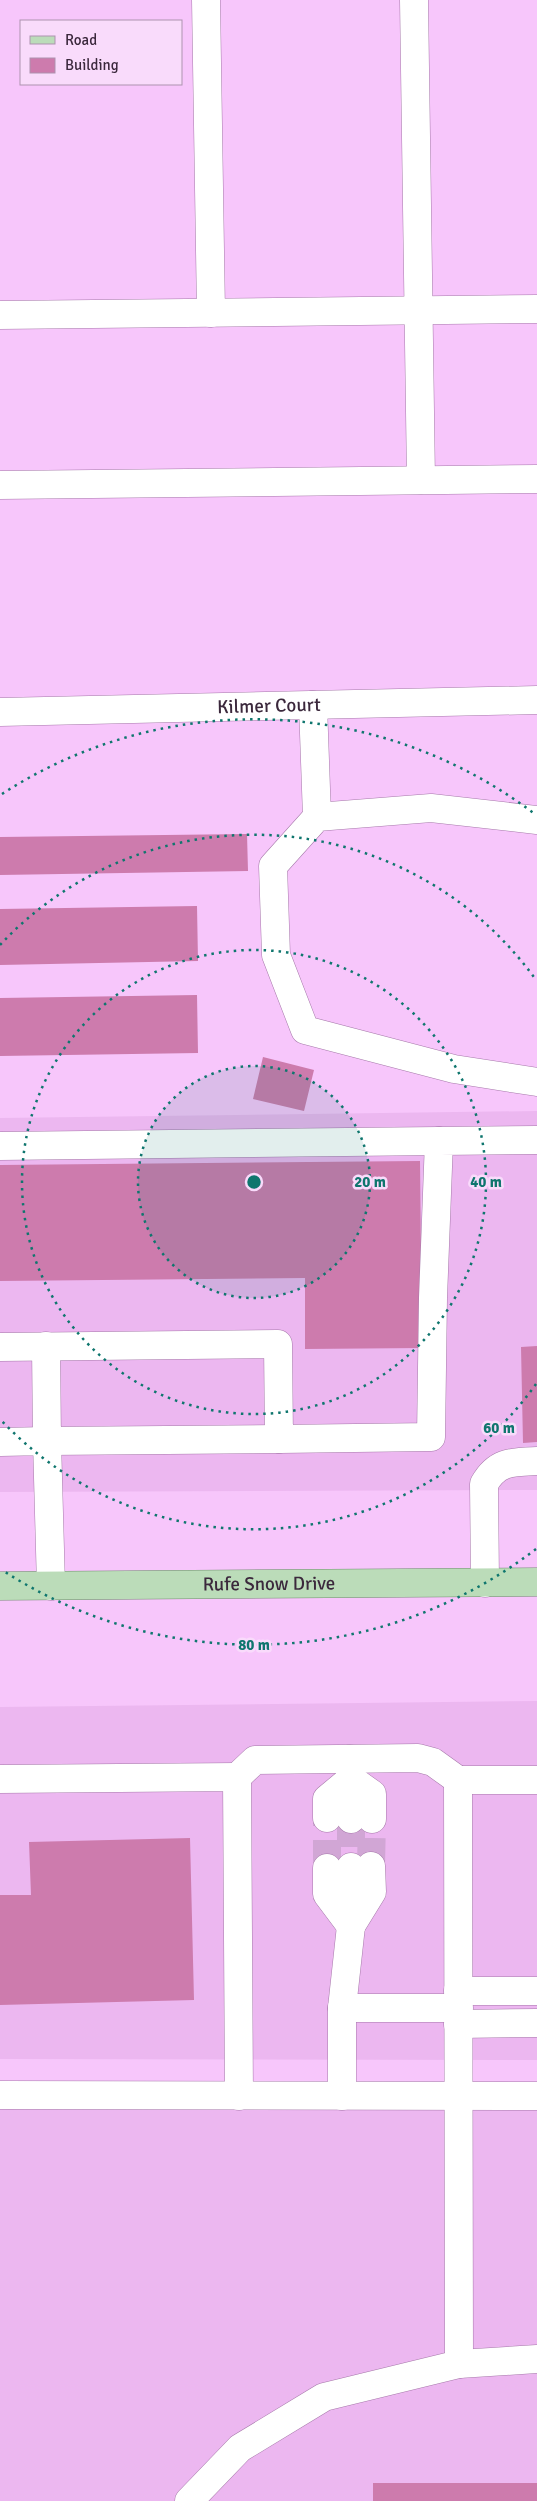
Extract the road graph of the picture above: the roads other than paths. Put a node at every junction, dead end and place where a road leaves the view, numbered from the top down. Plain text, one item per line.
1 (206, 0) edge
2 (414, 0) edge
3 (537, 309) edge
4 (420, 310) junction
5 (211, 313) junction
6 (0, 315) edge
7 (537, 479) edge
8 (421, 480) junction
9 (0, 485) edge
10 (537, 700) edge
11 (313, 705) junction
12 (0, 712) edge
13 (317, 817) junction
14 (537, 820) edge
15 (537, 1082) edge
16 (537, 1140) edge
17 (439, 1142) junction
18 (0, 1146) edge
19 (46, 1346) junction
20 (0, 1347) edge
21 (279, 1439) junction
22 (47, 1441) junction
23 (0, 1442) edge
24 (537, 1461) edge
25 (537, 1582) edge
26 (485, 1583) junction
27 (0, 1586) edge
28 (51, 1586) junction
29 (350, 1769) junction
30 (237, 1777) junction
31 (0, 1779) edge
32 (458, 1780) junction
33 (537, 1780) edge
34 (351, 1926) junction
35 (537, 1991) edge
36 (342, 2008) junction
37 (458, 2008) junction
38 (537, 2023) edge
39 (0, 2095) edge
40 (239, 2096) junction
41 (342, 2096) junction
42 (459, 2096) junction
43 (537, 2096) edge
44 (537, 2359) edge
45 (459, 2364) junction
46 (189, 2501) edge

1 - 5 street
2 - 4 street
3 - 4 street
4 - 5 street
4 - 8 street
5 - 6 street
7 - 8 street
8 - 9 street
10 - 11 street, Kilmer Court
11 - 12 street, Kilmer Court
11 - 13 street
13 - 14 street
13 - 15 street
16 - 17 street
17 - 18 street
17 - 21 street
19 - 20 street
19 - 21 street
19 - 22 street
21 - 22 street
22 - 23 street
22 - 28 street
24 - 26 street
25 - 26 main road, Rufe Snow Drive
26 - 28 main road, Rufe Snow Drive
27 - 28 main road, Rufe Snow Drive
29 - 29 street
29 - 30 street
29 - 32 street
30 - 31 street
30 - 40 street
32 - 33 street
32 - 37 street
34 - 34 street
34 - 36 street
35 - 37 street
36 - 37 street
36 - 41 street
37 - 38 street
37 - 42 street
39 - 40 street
40 - 41 street
41 - 42 street
42 - 43 street
42 - 45 street
44 - 45 street
45 - 46 street

